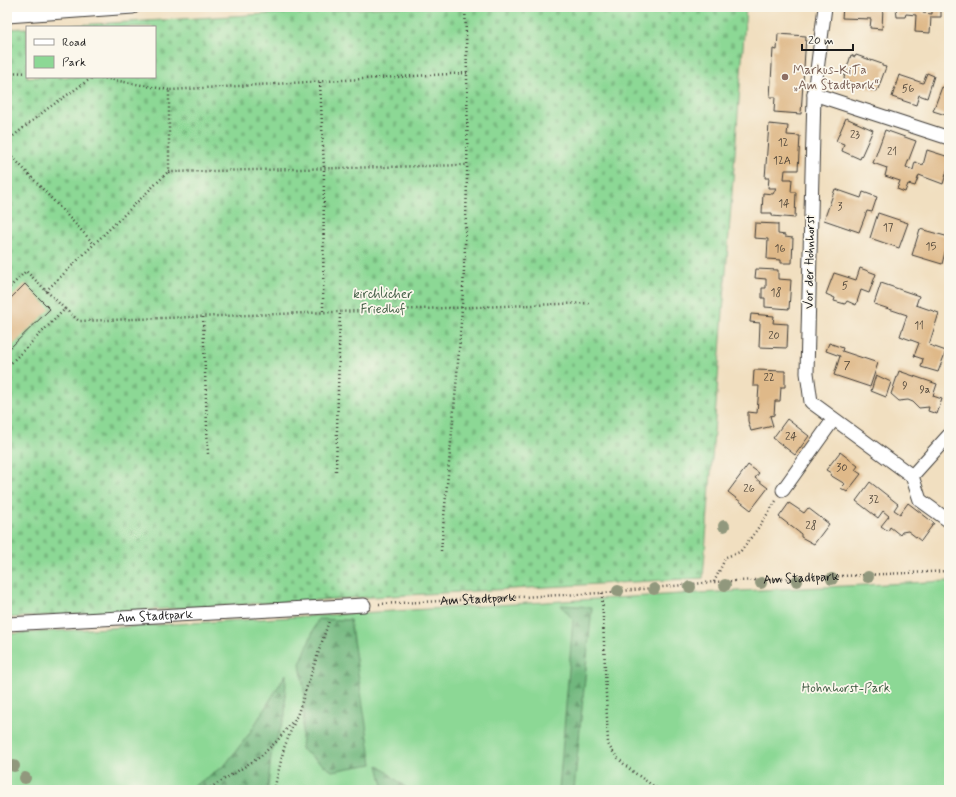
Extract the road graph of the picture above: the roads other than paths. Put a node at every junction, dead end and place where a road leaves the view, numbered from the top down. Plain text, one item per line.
1 (133, 7) edge
2 (825, 7) edge
3 (7, 16) edge
4 (814, 94) junction
5 (949, 138) edge
6 (833, 420) junction
7 (949, 435) edge
8 (912, 476) junction
9 (783, 490) road end
10 (949, 521) edge
11 (364, 605) road end
12 (7, 624) edge

1 - 3 street
2 - 4 street, Vor der Hohnhorst
4 - 5 street
4 - 6 street, Vor der Hohnhorst
6 - 8 street, Vor der Hohnhorst
6 - 9 street
7 - 8 street
8 - 10 street
11 - 12 street, Am Stadtpark

